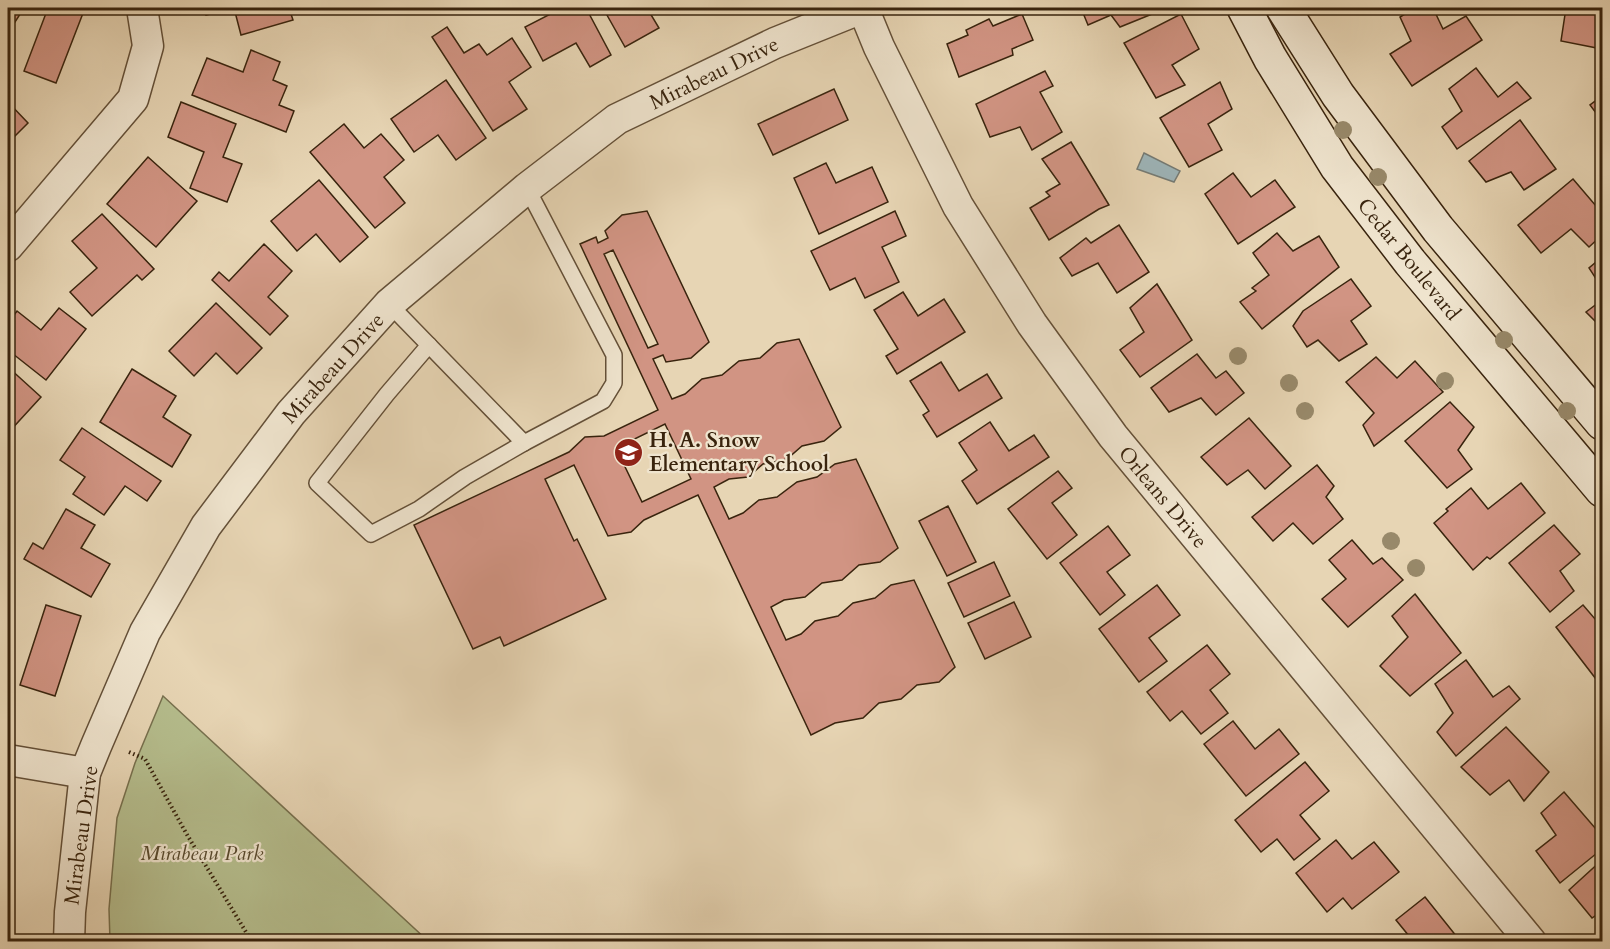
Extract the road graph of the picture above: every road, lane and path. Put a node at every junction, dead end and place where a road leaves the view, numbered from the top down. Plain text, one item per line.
1 (142, 8) edge
2 (862, 8) edge
3 (1244, 8) edge
4 (1283, 8) edge
5 (527, 188) junction
6 (8, 246) edge
7 (389, 304) junction
8 (429, 345) junction
9 (1602, 423) edge
10 (524, 443) junction
11 (1602, 490) edge
12 (129, 752) dead end
13 (8, 760) edge
14 (85, 773) junction
15 (69, 942) edge
16 (252, 942) edge
17 (1531, 942) edge

1 - 6 street
2 - 5 street, Mirabeau Drive
2 - 17 street, Orleans Drive
3 - 11 street, Cedar Boulevard
4 - 9 street, Cedar Boulevard
5 - 7 street, Mirabeau Drive
5 - 10 lane
7 - 8 lane
7 - 14 street, Mirabeau Drive
8 - 10 lane
8 - 10 lane
12 - 16 path
13 - 14 street
14 - 15 street, Mirabeau Drive

